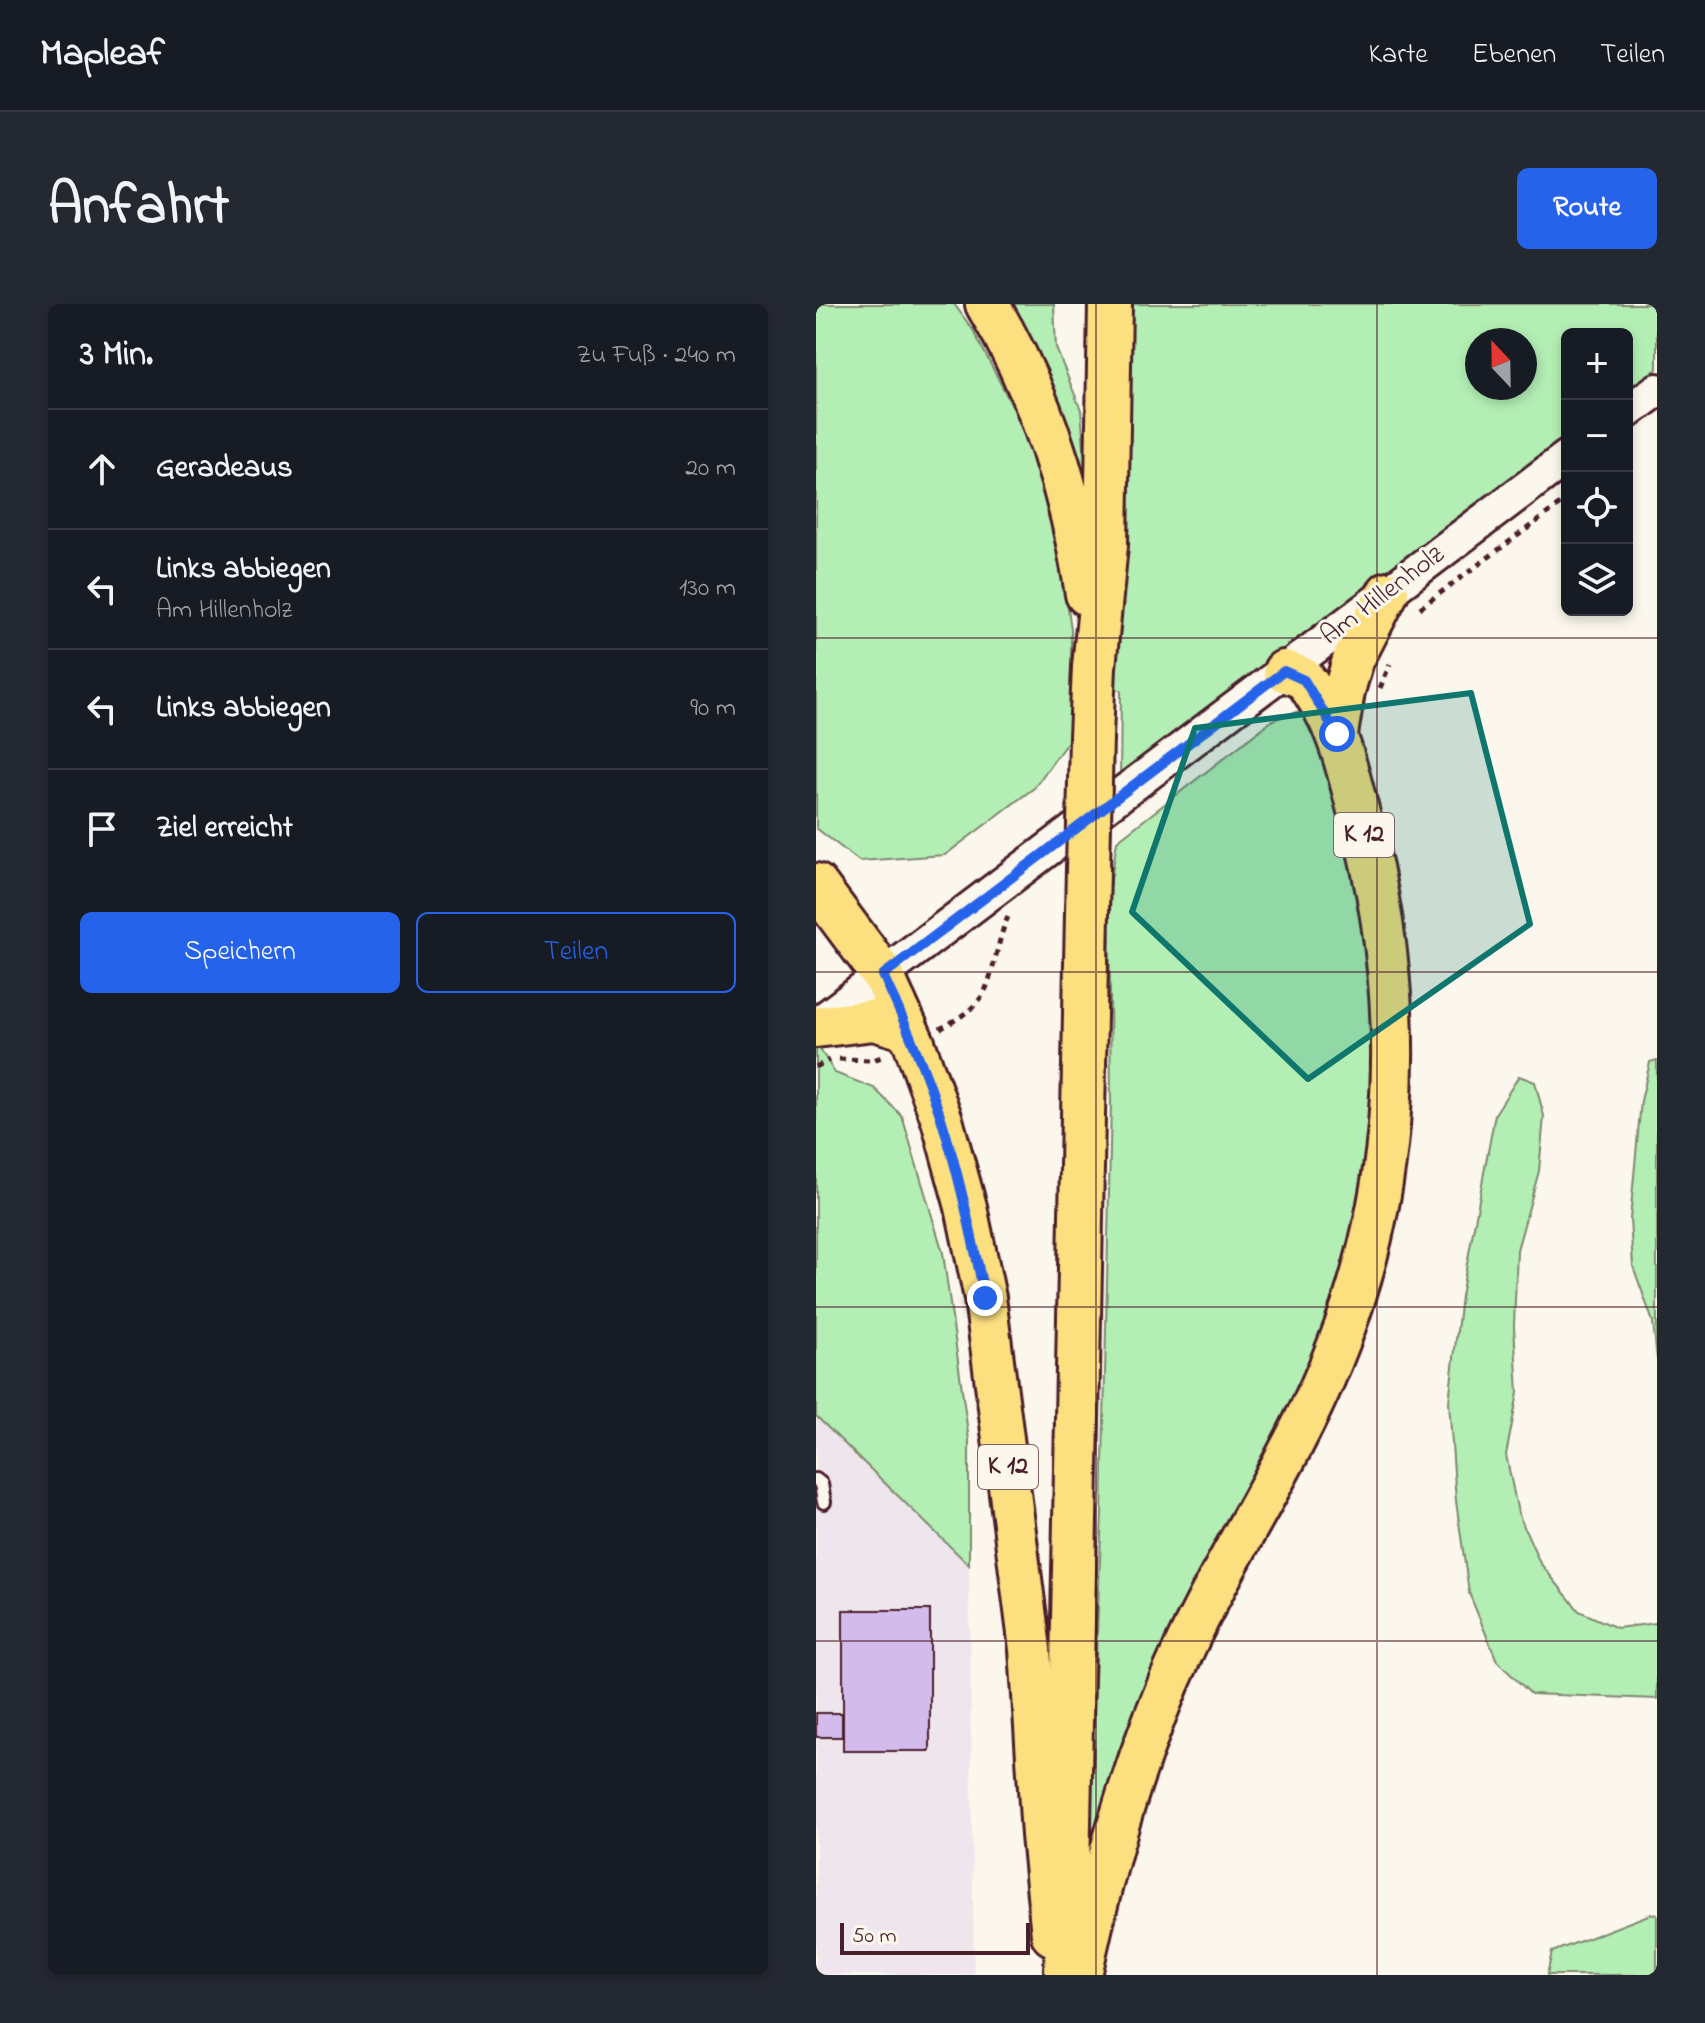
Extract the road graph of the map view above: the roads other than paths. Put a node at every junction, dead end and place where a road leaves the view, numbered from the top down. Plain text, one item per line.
1 (987, 304) edge
2 (1110, 304) edge
3 (1657, 390) edge
4 (1633, 408) edge
5 (1561, 462) edge
6 (1400, 602) junction
7 (1094, 667) junction
8 (1284, 671) junction
9 (1337, 734) junction
10 (816, 885) edge
11 (883, 975) junction
12 (816, 1026) edge
13 (911, 1037) junction
14 (816, 1480) edge
15 (824, 1502) dead end
16 (1056, 1975) edge
17 (1066, 1975) edge
18 (1081, 1975) edge

1 - 7 highway
2 - 7 highway
3 - 4 street
5 - 6 street, Am Hillenholz / K 12
6 - 8 street, Am Hillenholz / K 12
6 - 9 main road, K 12
7 - 17 highway, bridge
8 - 9 main road, K 12
8 - 11 street, Am Hillenholz / K 12
9 - 18 main road, K 12
10 - 11 highway
11 - 12 street, Am Hillenholz
11 - 13 main road, K 12
12 - 13 main road
13 - 16 main road, K 12
14 - 15 lane

